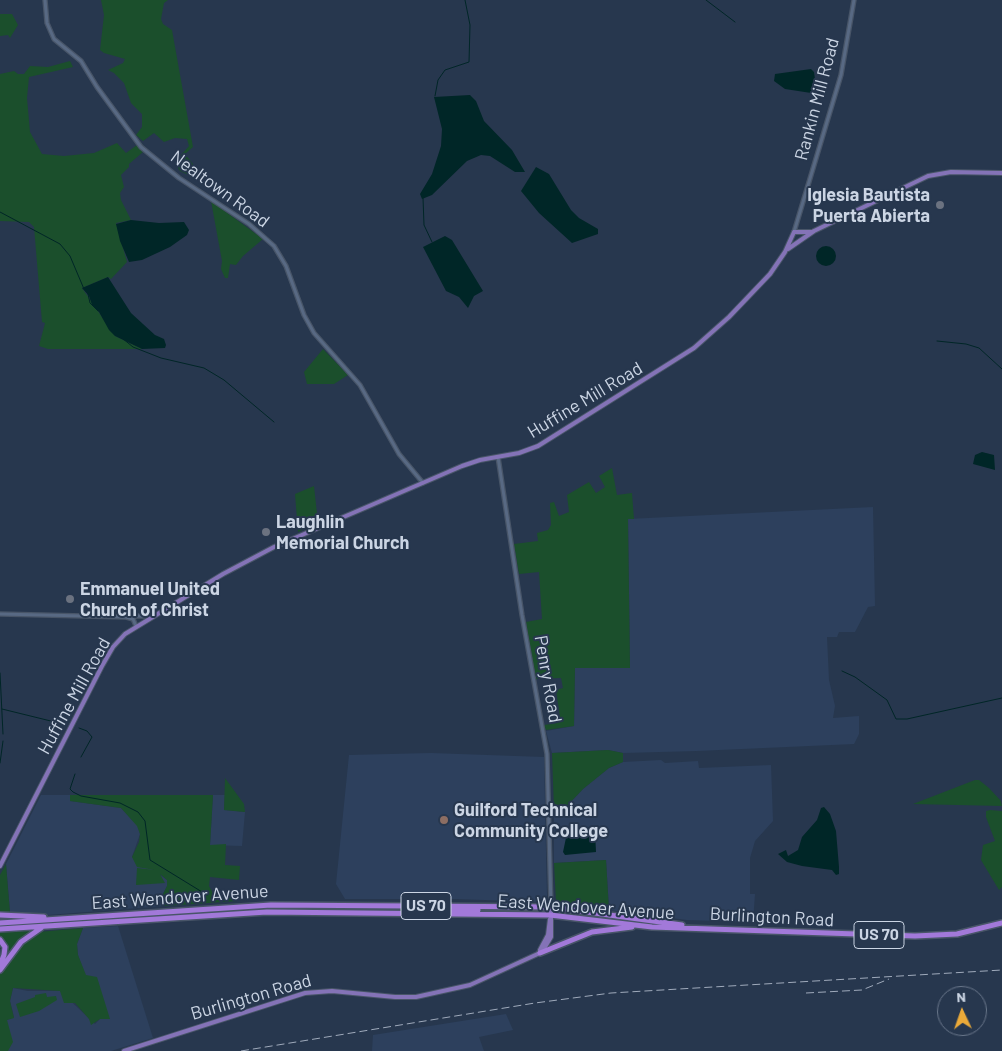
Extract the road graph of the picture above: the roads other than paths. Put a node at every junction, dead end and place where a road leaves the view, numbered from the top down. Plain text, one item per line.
1 (45, 0) edge
2 (854, 0) edge
3 (1002, 173) edge
4 (814, 231) junction
5 (794, 232) junction
6 (808, 235) junction
7 (786, 252) junction
8 (498, 457) junction
9 (423, 484) junction
10 (0, 614) edge
11 (126, 616) junction
12 (153, 616) junction
13 (136, 626) junction
14 (0, 866) edge
15 (450, 906) junction
16 (490, 907) junction
17 (551, 907) junction
18 (392, 914) junction
19 (448, 914) junction
20 (0, 915) edge
21 (551, 915) junction
22 (69, 918) junction
23 (0, 923) edge
24 (1002, 923) edge
25 (45, 926) junction
26 (652, 926) junction
27 (689, 927) junction
28 (0, 929) edge
29 (0, 940) edge
30 (540, 953) junction
31 (530, 958) junction
32 (0, 964) edge
33 (0, 970) edge
34 (124, 1051) edge

1 - 9 street, Nealtown Road
2 - 5 street, Rankin Mill Road
3 - 4 main road
4 - 5 main road
4 - 6 main road
5 - 6 main road
5 - 7 main road, Huffine Mill Road
6 - 7 main road
7 - 8 main road, Huffine Mill Road
8 - 9 main road, Huffine Mill Road
8 - 17 street, Penry Road
9 - 12 main road, Huffine Mill Road
10 - 11 street
11 - 12 street
11 - 13 street
12 - 13 main road, Huffine Mill Road
13 - 14 main road, Huffine Mill Road
15 - 16 highway, East Wendover Avenue / US 70
15 - 18 highway
15 - 22 highway, East Wendover Avenue / US 70
16 - 17 highway, East Wendover Avenue / US 70
16 - 19 highway
17 - 21 main road, Burlington Road
17 - 27 highway, East Wendover Avenue / US 70
18 - 19 highway, East Wendover Avenue / US 70
18 - 25 highway, East Wendover Avenue / US 70
19 - 21 highway, East Wendover Avenue / US 70
20 - 22 highway
21 - 26 highway, East Wendover Avenue / US 70
21 - 30 main road, Burlington Road
21 - 31 main road, Burlington Road
22 - 23 highway, East Wendover Avenue / US 70
24 - 27 highway, Burlington Road / US 70
25 - 28 highway, East Wendover Avenue / US 70
25 - 33 highway
26 - 27 highway, East Wendover Avenue / US 70
26 - 30 highway
29 - 32 highway
30 - 31 main road, Burlington Road
31 - 34 main road, Burlington Road

